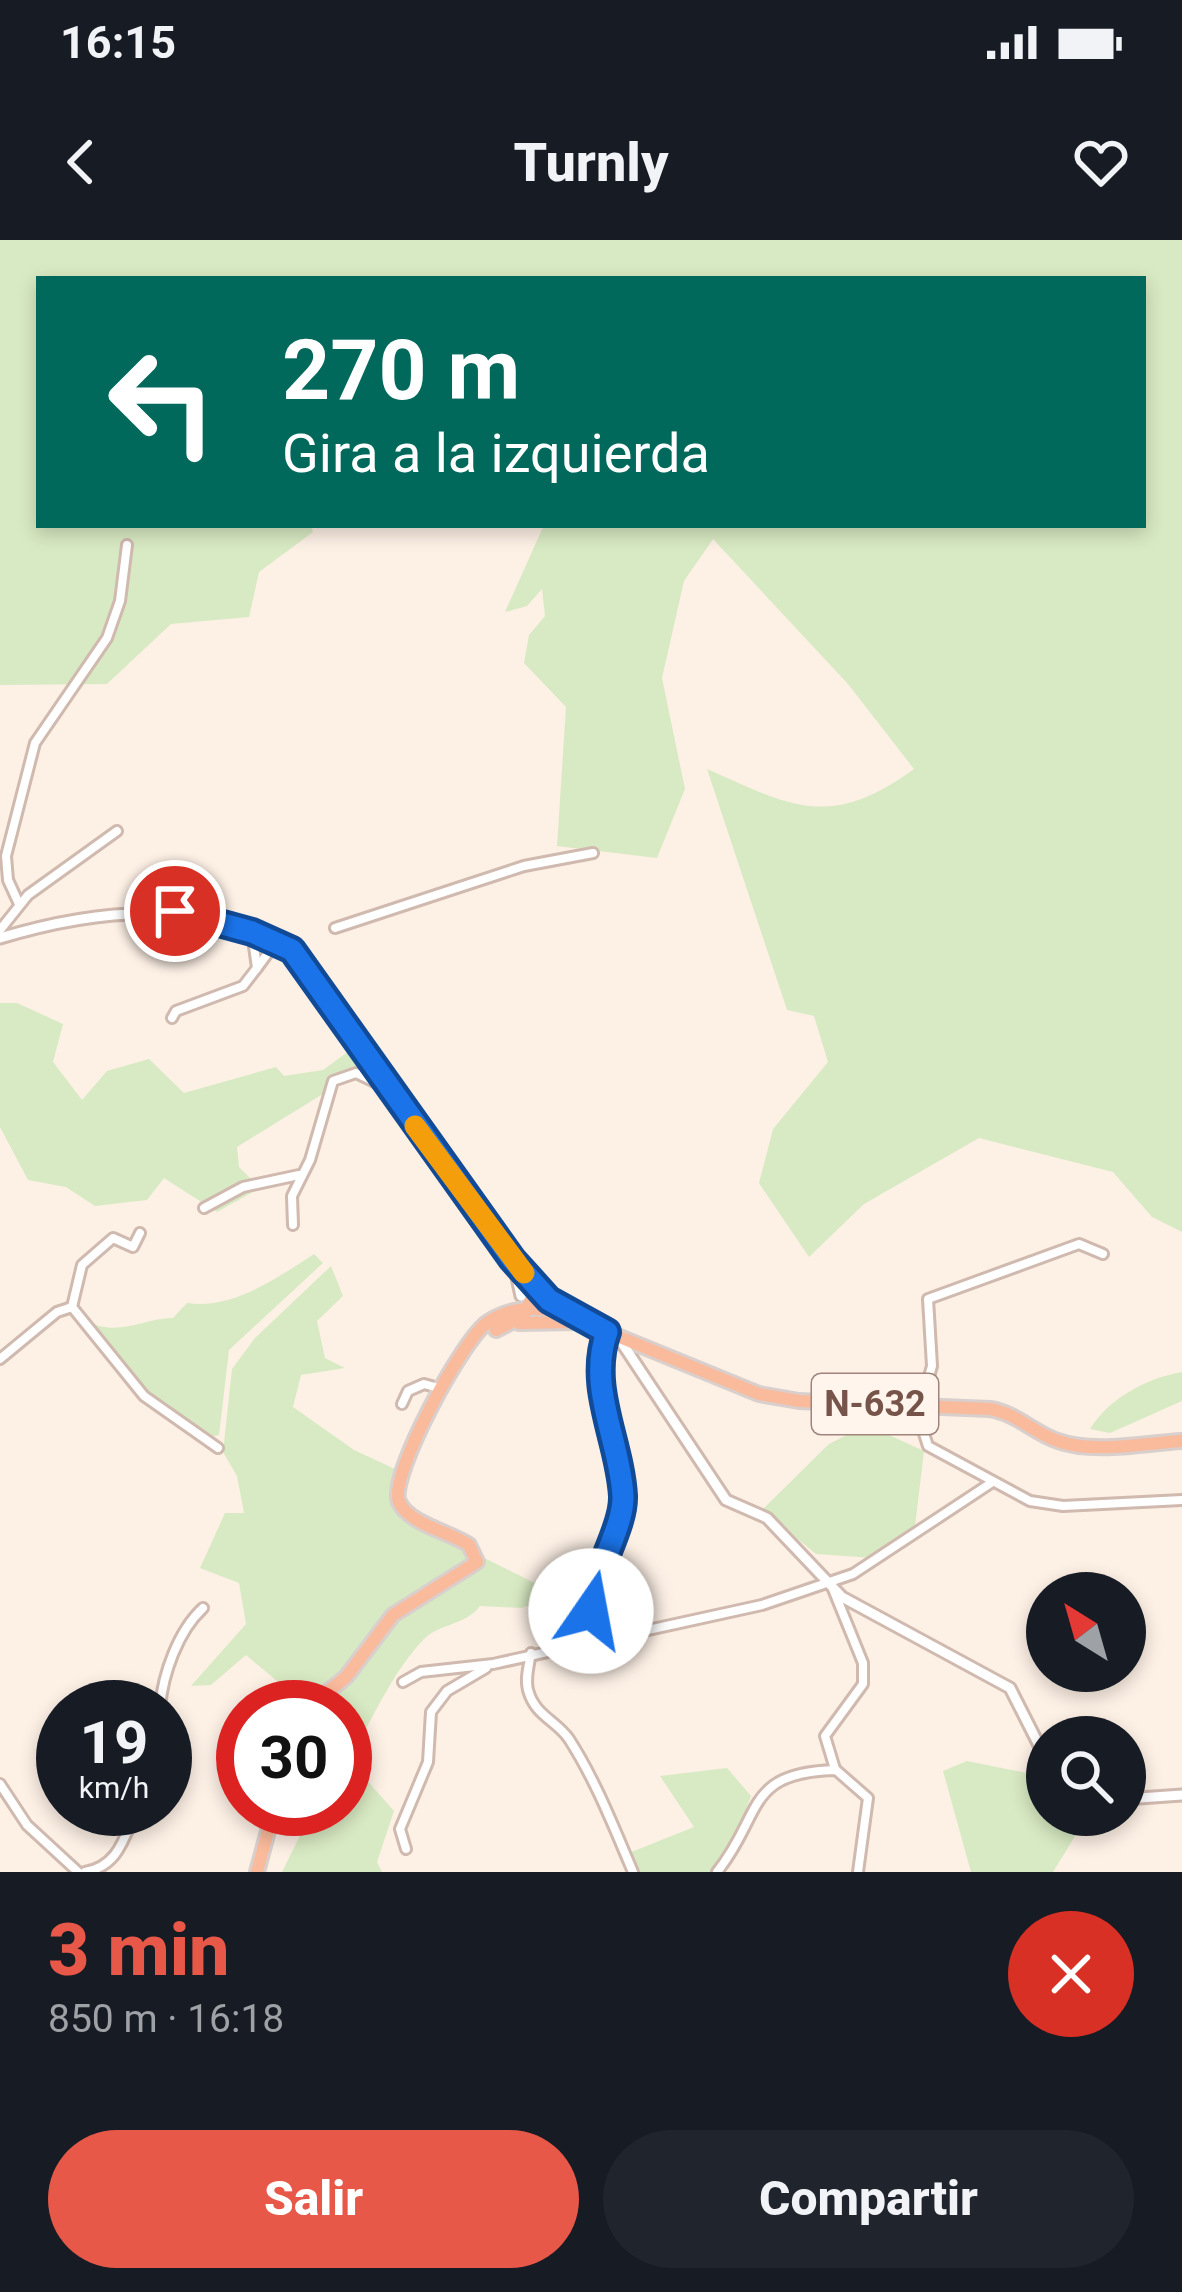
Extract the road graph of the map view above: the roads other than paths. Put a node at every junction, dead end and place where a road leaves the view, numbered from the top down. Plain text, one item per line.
1 (127, 544) dead end
2 (117, 831) dead end
3 (593, 853) dead end
4 (19, 904) junction
5 (334, 928) dead end
6 (252, 932) junction
7 (0, 934) edge
8 (277, 941) junction
9 (257, 968) junction
10 (172, 1018) dead end
11 (389, 1089) junction
12 (300, 1175) junction
13 (204, 1208) dead end
14 (293, 1225) dead end
15 (140, 1233) dead end
16 (1103, 1254) dead end
17 (512, 1259) junction
18 (537, 1288) junction
19 (520, 1296) junction
20 (72, 1306) junction
21 (531, 1308) junction
22 (506, 1313) junction
23 (566, 1313) junction
24 (548, 1319) junction
25 (583, 1322) junction
26 (496, 1330) junction
27 (613, 1335) junction
28 (464, 1350) junction
29 (0, 1359) edge
30 (442, 1389) junction
31 (402, 1404) dead end
32 (920, 1406) junction
33 (1182, 1441) edge
34 (218, 1448) dead end
35 (991, 1483) junction
36 (1182, 1499) edge
37 (830, 1582) junction
38 (203, 1608) dead end
39 (590, 1640) junction
40 (531, 1653) junction
41 (493, 1664) junction
42 (168, 1680) edge
43 (342, 1680) edge
44 (403, 1682) dead end
45 (1026, 1720) edge
46 (836, 1770) junction
47 (0, 1784) edge
48 (1182, 1795) edge
49 (1146, 1798) edge
50 (125, 1836) edge
51 (267, 1836) edge
52 (406, 1849) dead end
53 (117, 1855) junction
54 (81, 1872) edge
55 (112, 1872) edge
56 (257, 1872) edge
57 (633, 1872) edge
58 (717, 1872) edge
59 (858, 1872) edge

1 - 4 street
2 - 4 street
3 - 5 street
4 - 7 street
6 - 7 street
6 - 8 street
6 - 9 street
8 - 9 street
8 - 11 street
9 - 10 street
11 - 12 street
11 - 17 street
12 - 13 street
12 - 14 street
15 - 20 street
16 - 32 street
17 - 18 street
17 - 19 street
18 - 21 highway
18 - 23 highway
19 - 21 highway
19 - 22 highway
20 - 29 street
20 - 34 street
21 - 22 highway, N-632
21 - 23 highway, N-632
21 - 24 highway
21 - 26 highway
22 - 28 highway, N-632
23 - 25 highway, N-632
24 - 25 highway, N-632
24 - 26 highway, N-632
25 - 27 highway, N-632
26 - 28 highway, N-632
27 - 32 highway, N-632
27 - 37 street
27 - 39 street
28 - 30 highway, N-632
30 - 31 street
30 - 43 highway, N-632
32 - 33 highway, N-632
32 - 35 street
35 - 36 street
35 - 37 street
37 - 39 street
37 - 45 street
37 - 46 street
38 - 42 street
39 - 40 street
40 - 41 street
40 - 57 street
41 - 44 street
41 - 52 street
46 - 58 street
46 - 59 street
47 - 54 street
48 - 49 street
50 - 53 street
51 - 56 highway
53 - 54 street
53 - 55 street

